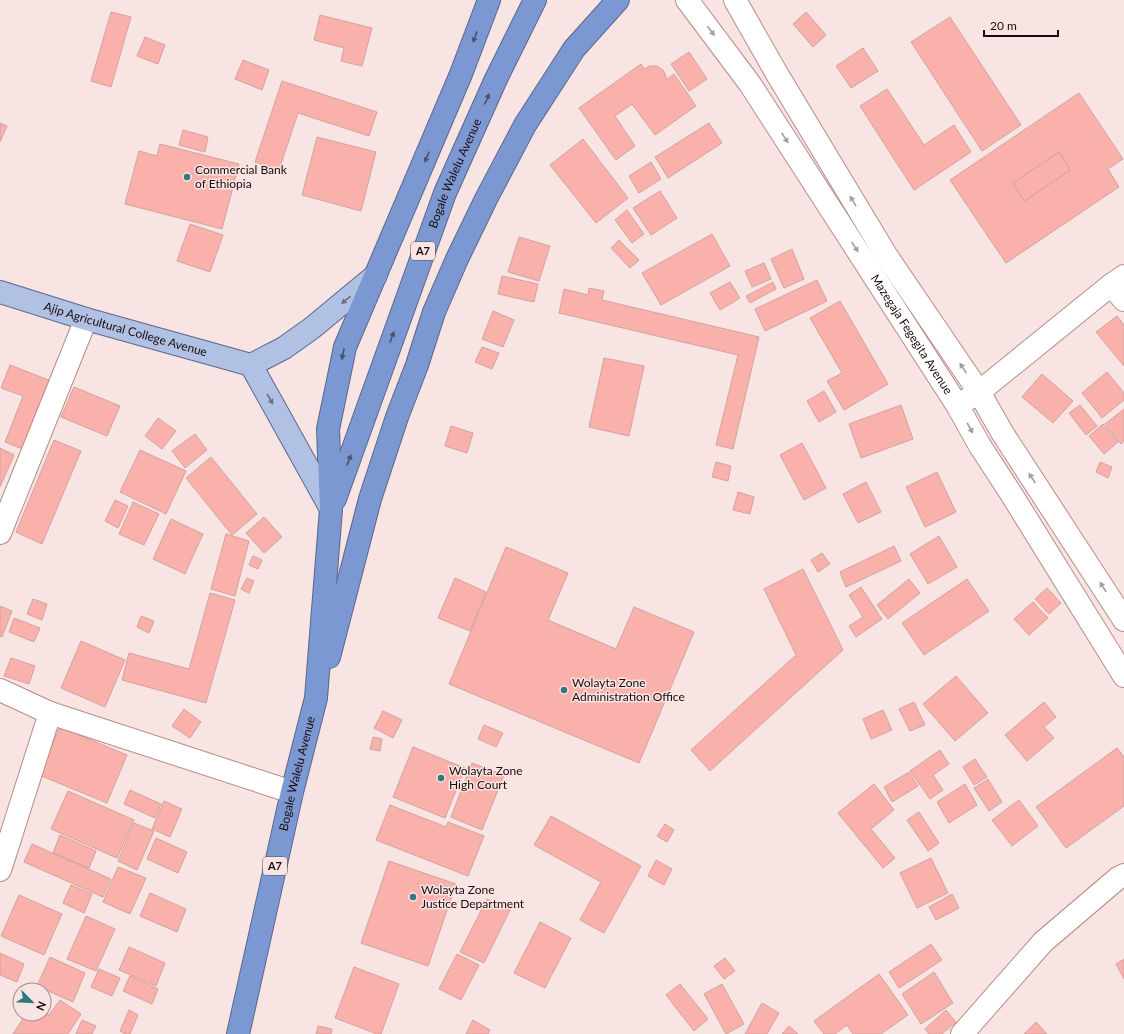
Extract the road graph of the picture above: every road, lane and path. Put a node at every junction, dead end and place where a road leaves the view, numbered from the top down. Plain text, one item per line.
1 (489, 0) edge
2 (535, 0) edge
3 (618, 0) edge
4 (687, 0) edge
5 (735, 0) edge
6 (376, 275) junction
7 (1120, 287) edge
8 (0, 292) edge
9 (86, 319) junction
10 (251, 365) junction
11 (979, 392) junction
12 (957, 405) junction
13 (331, 509) junction
14 (0, 533) edge
15 (1124, 620) edge
16 (1124, 676) edge
17 (0, 690) edge
18 (316, 698) junction
19 (50, 712) junction
20 (292, 792) junction
21 (0, 870) edge
22 (1124, 875) edge
23 (238, 1034) edge
24 (962, 1034) edge

1 -> 6 highway, Bogale Walelu Avenue / A7
13 -> 2 highway, Bogale Walelu Avenue / A7
3 - 18 highway
4 -> 12 street, Mazegaja Fegegita Avenue
11 -> 5 street, Mazegaja Fegegita Avenue
6 -> 10 main road, A7
6 -> 13 highway, Bogale Walelu Avenue / A7
7 - 11 street
8 - 9 main road, Ajip Agricultural College Avenue
9 - 10 main road, Ajip Agricultural College Avenue
9 - 14 street
10 -> 13 main road
11 - 12 street
15 -> 11 street, Mazegaja Fegegita Avenue
12 -> 16 street, Mazegaja Fegegita Avenue
13 - 18 highway, Bogale Walelu Avenue / A7
17 - 19 street
18 - 20 highway, Bogale Walelu Avenue / A7
19 - 20 street
19 - 21 street
20 - 23 highway, Bogale Walelu Avenue / A7
22 - 24 street

